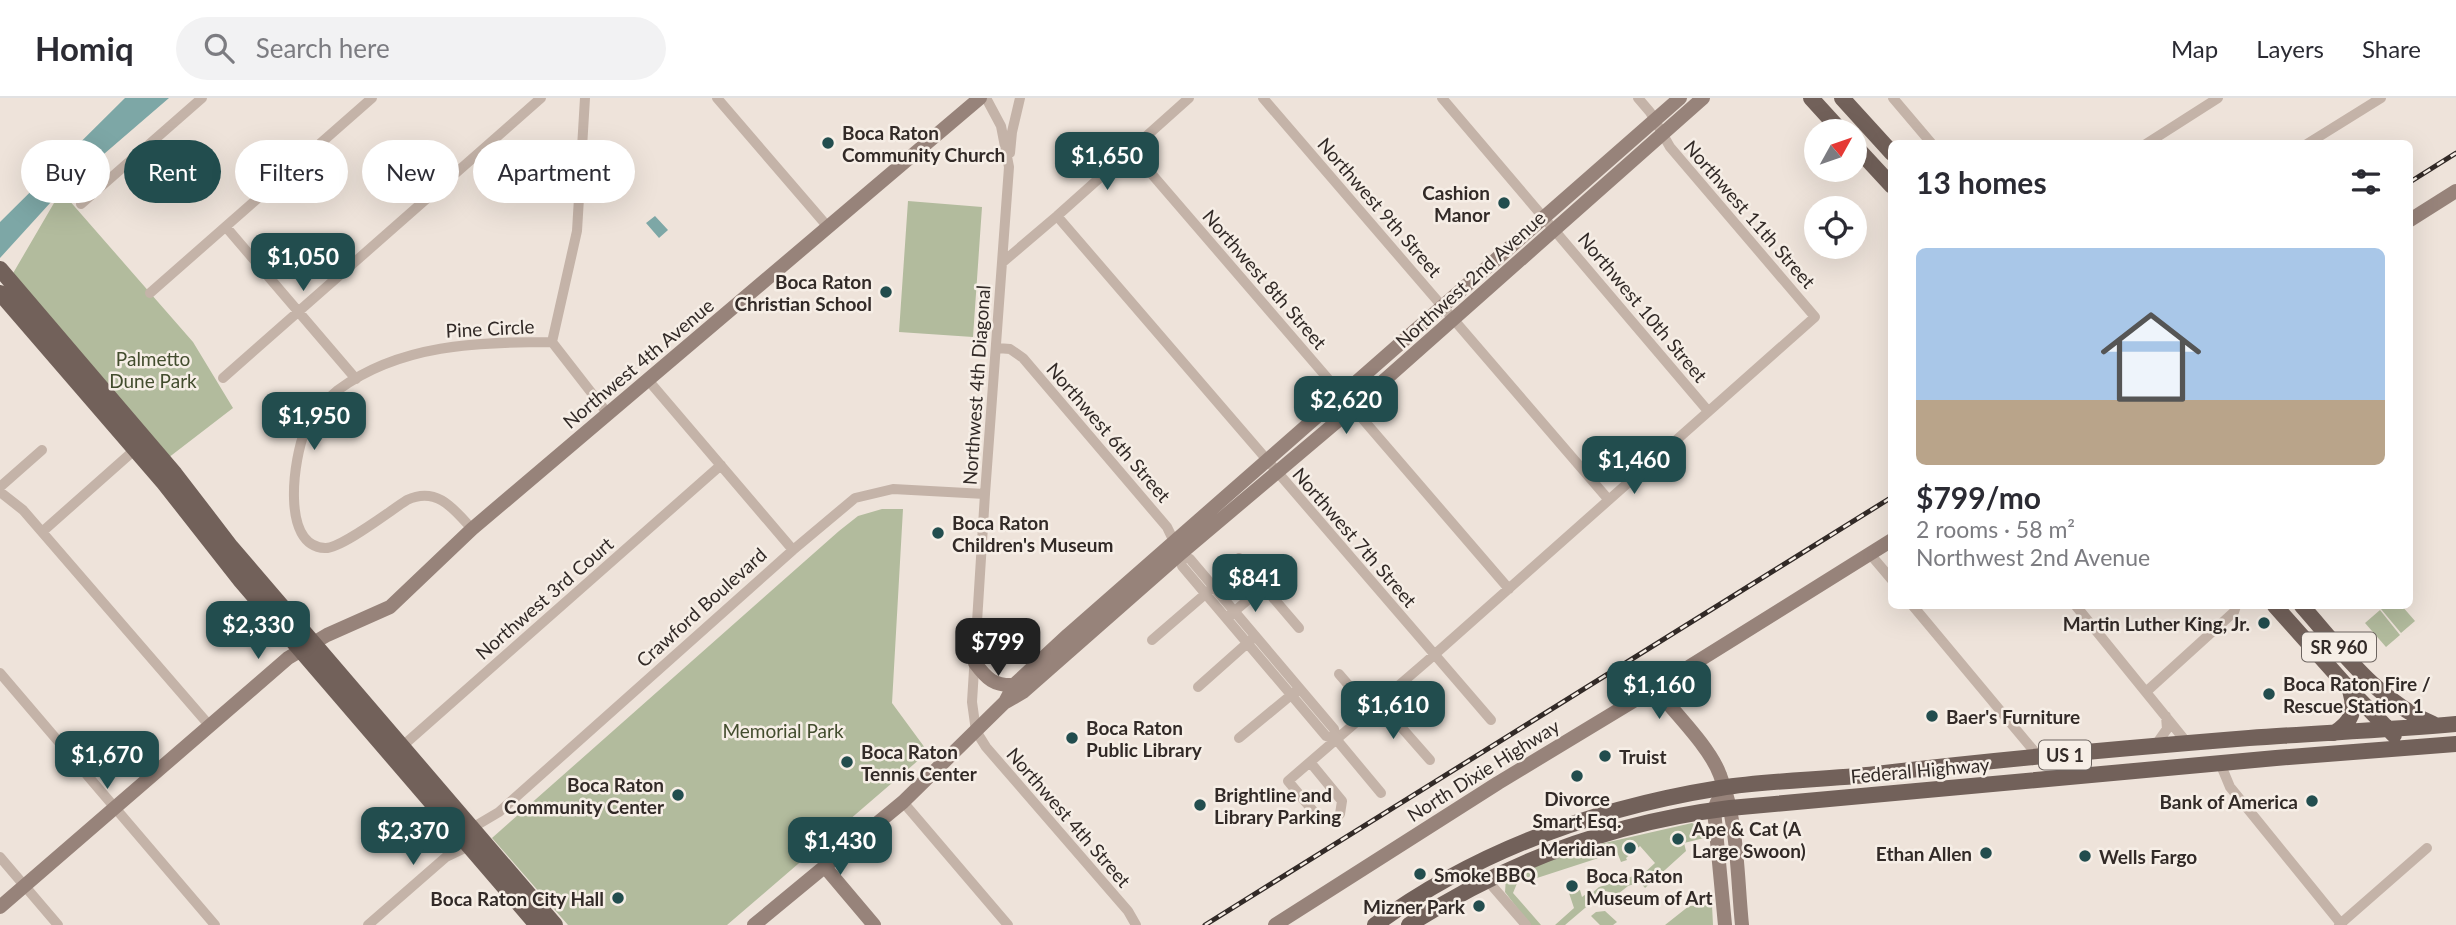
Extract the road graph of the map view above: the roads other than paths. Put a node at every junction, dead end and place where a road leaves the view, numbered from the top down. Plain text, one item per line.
1 (202, 98) edge
2 (372, 98) edge
3 (541, 98) edge
4 (585, 98) edge
5 (717, 98) edge
6 (980, 98) edge
7 (986, 98) edge
8 (1020, 98) edge
9 (1189, 98) edge
10 (1262, 98) edge
11 (1442, 98) edge
12 (1638, 98) edge
13 (1680, 98) edge
14 (1703, 98) edge
15 (1811, 98) edge
16 (1842, 98) edge
17 (1893, 98) edge
18 (2218, 98) edge
19 (2381, 98) edge
20 (1830, 119) edge
21 (1654, 121) junction
22 (1662, 134) junction
23 (1929, 140) edge
24 (2152, 140) edge
25 (2313, 140) edge
26 (1888, 149) edge
27 (1131, 150) junction
28 (1867, 159) edge
29 (1009, 167) junction
30 (1888, 182) edge
31 (2456, 191) edge
32 (81, 204) dead end
33 (1057, 216) junction
34 (1544, 217) junction
35 (2413, 218) edge
36 (226, 227) junction
37 (828, 227) junction
38 (1554, 229) junction
39 (1003, 262) junction
40 (3, 281) edge
41 (150, 293) dead end
42 (1443, 307) junction
43 (299, 312) junction
44 (1453, 319) junction
45 (552, 342) junction
46 (997, 348) junction
47 (223, 378) dead end
48 (356, 379) junction
49 (648, 380) junction
50 (1343, 396) junction
51 (1353, 408) junction
52 (1708, 411) junction
53 (608, 414) junction
54 (141, 445) junction
55 (42, 450) dead end
56 (1266, 461) junction
57 (721, 465) junction
58 (1276, 473) junction
59 (0, 487) edge
60 (0, 492) edge
61 (985, 494) junction
62 (1608, 499) junction
63 (472, 529) junction
64 (43, 532) junction
65 (1888, 543) edge
66 (1178, 547) junction
67 (793, 550) junction
68 (1870, 554) junction
69 (1239, 558) dead end
70 (1888, 575) edge
71 (1264, 586) junction
72 (1508, 589) junction
73 (1209, 590) junction
74 (1916, 609) edge
75 (2079, 609) edge
76 (2235, 609) edge
77 (2278, 609) edge
78 (2305, 609) edge
79 (1230, 615) junction
80 (1299, 628) dead end
81 (1152, 640) dead end
82 (1251, 640) junction
83 (307, 646) junction
84 (1434, 655) junction
85 (975, 663) junction
86 (0, 673) edge
87 (1339, 674) dead end
88 (1014, 685) junction
89 (1198, 687) dead end
90 (1655, 688) junction
91 (2377, 689) junction
92 (2350, 690) junction
93 (1295, 691) junction
94 (2147, 691) junction
95 (1379, 702) junction
96 (1004, 703) junction
97 (1370, 710) junction
98 (2166, 716) junction
99 (1491, 720) dead end
100 (2456, 724) edge
101 (209, 725) junction
102 (2432, 727) junction
103 (2389, 730) junction
104 (976, 731) junction
105 (2019, 733) junction
106 (2334, 733) junction
107 (1239, 738) dead end
108 (1336, 739) junction
109 (2189, 744) junction
110 (2456, 744) edge
111 (2154, 747) junction
112 (2412, 747) junction
113 (397, 751) junction
114 (2366, 751) junction
115 (2090, 752) junction
116 (2039, 757) junction
117 (1430, 760) dead end
118 (2011, 760) junction
119 (1310, 762) junction
120 (2220, 763) junction
121 (2060, 779) junction
122 (2003, 784) junction
123 (1723, 788) junction
124 (1381, 793) dead end
125 (903, 802) junction
126 (115, 807) junction
127 (1722, 809) junction
128 (441, 813) junction
129 (472, 828) junction
130 (469, 846) junction
131 (2427, 848) dead end
132 (1505, 850) junction
133 (495, 855) junction
134 (0, 857) edge
135 (825, 867) junction
136 (1451, 877) junction
137 (1487, 880) junction
138 (24, 886) junction
139 (1442, 905) junction
140 (0, 907) edge
141 (1136, 923) edge
142 (1724, 923) edge
143 (1742, 923) edge
144 (58, 925) edge
145 (215, 925) edge
146 (368, 925) edge
147 (537, 925) edge
148 (555, 925) edge
149 (754, 925) edge
150 (874, 925) edge
151 (1008, 925) edge
152 (1275, 925) edge
153 (1375, 925) edge
154 (1409, 925) edge
155 (1526, 925) edge
156 (2341, 925) edge

1 - 32 street
2 - 36 street
3 - 43 street
4 - 45 street
5 - 37 street
6 - 37 street, Northwest 4th Avenue
7 - 29 street, Northwest 4th Diagonal
8 - 29 street, Northwest 4th Diagonal
9 - 27 street
10 - 42 street, Northwest 9th Street
11 - 34 street, Northwest 10th Street
12 - 21 street, Northwest 11th Street
13 - 21 street, Northwest 2nd Avenue
14 - 22 street, Northwest 2nd Avenue
15 - 20 main road
16 - 26 main road
17 - 23 street
18 - 24 street
19 - 25 street
21 - 22 street, Northwest 11th Street
21 - 34 street, Northwest 2nd Avenue
22 - 38 street, Northwest 2nd Avenue
22 - 52 street, Northwest 11th Street
27 - 33 street
27 - 50 street, Northwest 8th Street
28 - 30 main road
29 - 39 street, Northwest 4th Diagonal
31 - 35 street
33 - 39 street
33 - 56 street, Northwest 7th Street
34 - 38 street, Northwest 10th Street
34 - 42 street, Northwest 2nd Avenue
36 - 41 street
36 - 43 street
37 - 49 street, Northwest 4th Avenue
38 - 44 street, Northwest 2nd Avenue
38 - 52 street, Northwest 10th Street
39 - 46 street, Northwest 4th Diagonal
40 - 54 main road
42 - 44 street, Northwest 9th Street
42 - 50 street, Northwest 2nd Avenue
43 - 47 street
43 - 48 street
44 - 51 street, Northwest 2nd Avenue
44 - 62 street, Northwest 9th Street
45 - 48 street, Pine Circle
45 - 53 street
46 - 61 street, Northwest 4th Diagonal
46 - 66 street, Northwest 6th Street
48 - 63 street, Pine Circle
49 - 53 street, Northwest 4th Avenue
49 - 57 street
50 - 51 street, Northwest 8th Street
50 - 56 street, Northwest 2nd Avenue
51 - 58 street, Northwest 2nd Avenue
51 - 72 street, Northwest 8th Street
52 - 62 street
53 - 63 street, Northwest 4th Avenue
54 - 64 street
54 - 83 main road
55 - 59 street
56 - 58 street, Northwest 7th Street
56 - 66 street, Northwest 2nd Avenue
57 - 67 street
57 - 113 street, Northwest 3rd Court
58 - 66 street, Northwest 2nd Avenue
58 - 84 street, Northwest 7th Street
60 - 64 street
61 - 67 street, Crawford Boulevard
61 - 85 street, Northwest 4th Diagonal
62 - 72 street
63 - 83 street, Northwest 4th Avenue
64 - 101 street
65 - 68 street, North Dixie Highway
66 - 73 street, Northwest 6th Street
66 - 88 street, Northwest 2nd Avenue
66 - 96 street, Northwest 2nd Avenue
67 - 129 street, Crawford Boulevard
68 - 70 street
68 - 90 street, North Dixie Highway
69 - 71 street
71 - 79 street
71 - 80 street
72 - 84 street
73 - 79 street, Northwest 6th Street
73 - 81 street
74 - 105 street
75 - 94 street
76 - 94 street
77 - 92 main road
78 - 91 main road, SR 960
79 - 82 street, Northwest 6th Street
82 - 89 street
82 - 93 street, Northwest 6th Street
83 - 101 street, Northwest 4th Avenue
83 - 113 main road
84 - 95 street
84 - 99 street, Northwest 7th Street
85 - 88 street
85 - 104 street, Northwest 4th Diagonal
86 - 126 street
87 - 97 street
88 - 96 street, Northwest 2nd Avenue
90 - 123 street
90 - 152 street, North Dixie Highway
91 - 102 main road, SR 960
91 - 103 main road
92 - 103 main road
92 - 106 main road
93 - 107 street
93 - 108 street, Northwest 6th Street
94 - 98 street
95 - 97 street
95 - 117 street
96 - 104 street, Northwest 2nd Avenue
97 - 108 street
98 - 109 street
98 - 111 street
100 - 102 main road, US 1
101 - 126 street, Northwest 4th Avenue
102 - 103 main road, US 1
102 - 112 main road
103 - 106 main road, US 1
103 - 112 main road
103 - 114 main road
104 - 125 street, Northwest 2nd Avenue
104 - 141 street, Northwest 4th Street
105 - 116 street
105 - 118 street
106 - 109 main road, Federal Highway / US 1
108 - 119 street
108 - 124 street, Northwest 6th Street
109 - 111 main road, Federal Highway / US 1
110 - 112 main road, Federal Highway / US 1
111 - 115 main road, Federal Highway / US 1
112 - 114 main road, Federal Highway / US 1
113 - 128 main road
113 - 129 main road
114 - 120 main road, Federal Highway / US 1
115 - 116 main road, Federal Highway / US 1
115 - 121 main road
116 - 118 main road, Federal Highway / US 1
116 - 122 main road
118 - 123 main road, Federal Highway / US 1
119 - 119 street
120 - 121 main road, Federal Highway / US 1
120 - 156 street
121 - 122 main road, Federal Highway / US 1
122 - 127 main road, Federal Highway / US 1
123 - 127 street
123 - 132 main road, Federal Highway / US 1
125 - 135 street, Northwest 2nd Avenue
125 - 151 street
126 - 138 street, Northwest 4th Avenue
126 - 145 street
127 - 137 main road, Federal Highway / US 1
127 - 142 street
127 - 143 street
128 - 129 main road
128 - 130 main road
129 - 133 main road
130 - 133 main road
130 - 146 street
130 - 147 main road
131 - 156 street
132 - 136 main road, Federal Highway / US 1
132 - 137 main road
133 - 148 main road
134 - 138 street
135 - 149 street, Northwest 2nd Avenue
135 - 150 street
136 - 139 main road
136 - 153 main road, Federal Highway / US 1
137 - 139 main road, Federal Highway / US 1
137 - 155 street
138 - 140 street, Northwest 4th Avenue
138 - 144 street
139 - 154 main road, Federal Highway / US 1
142 - 143 street

